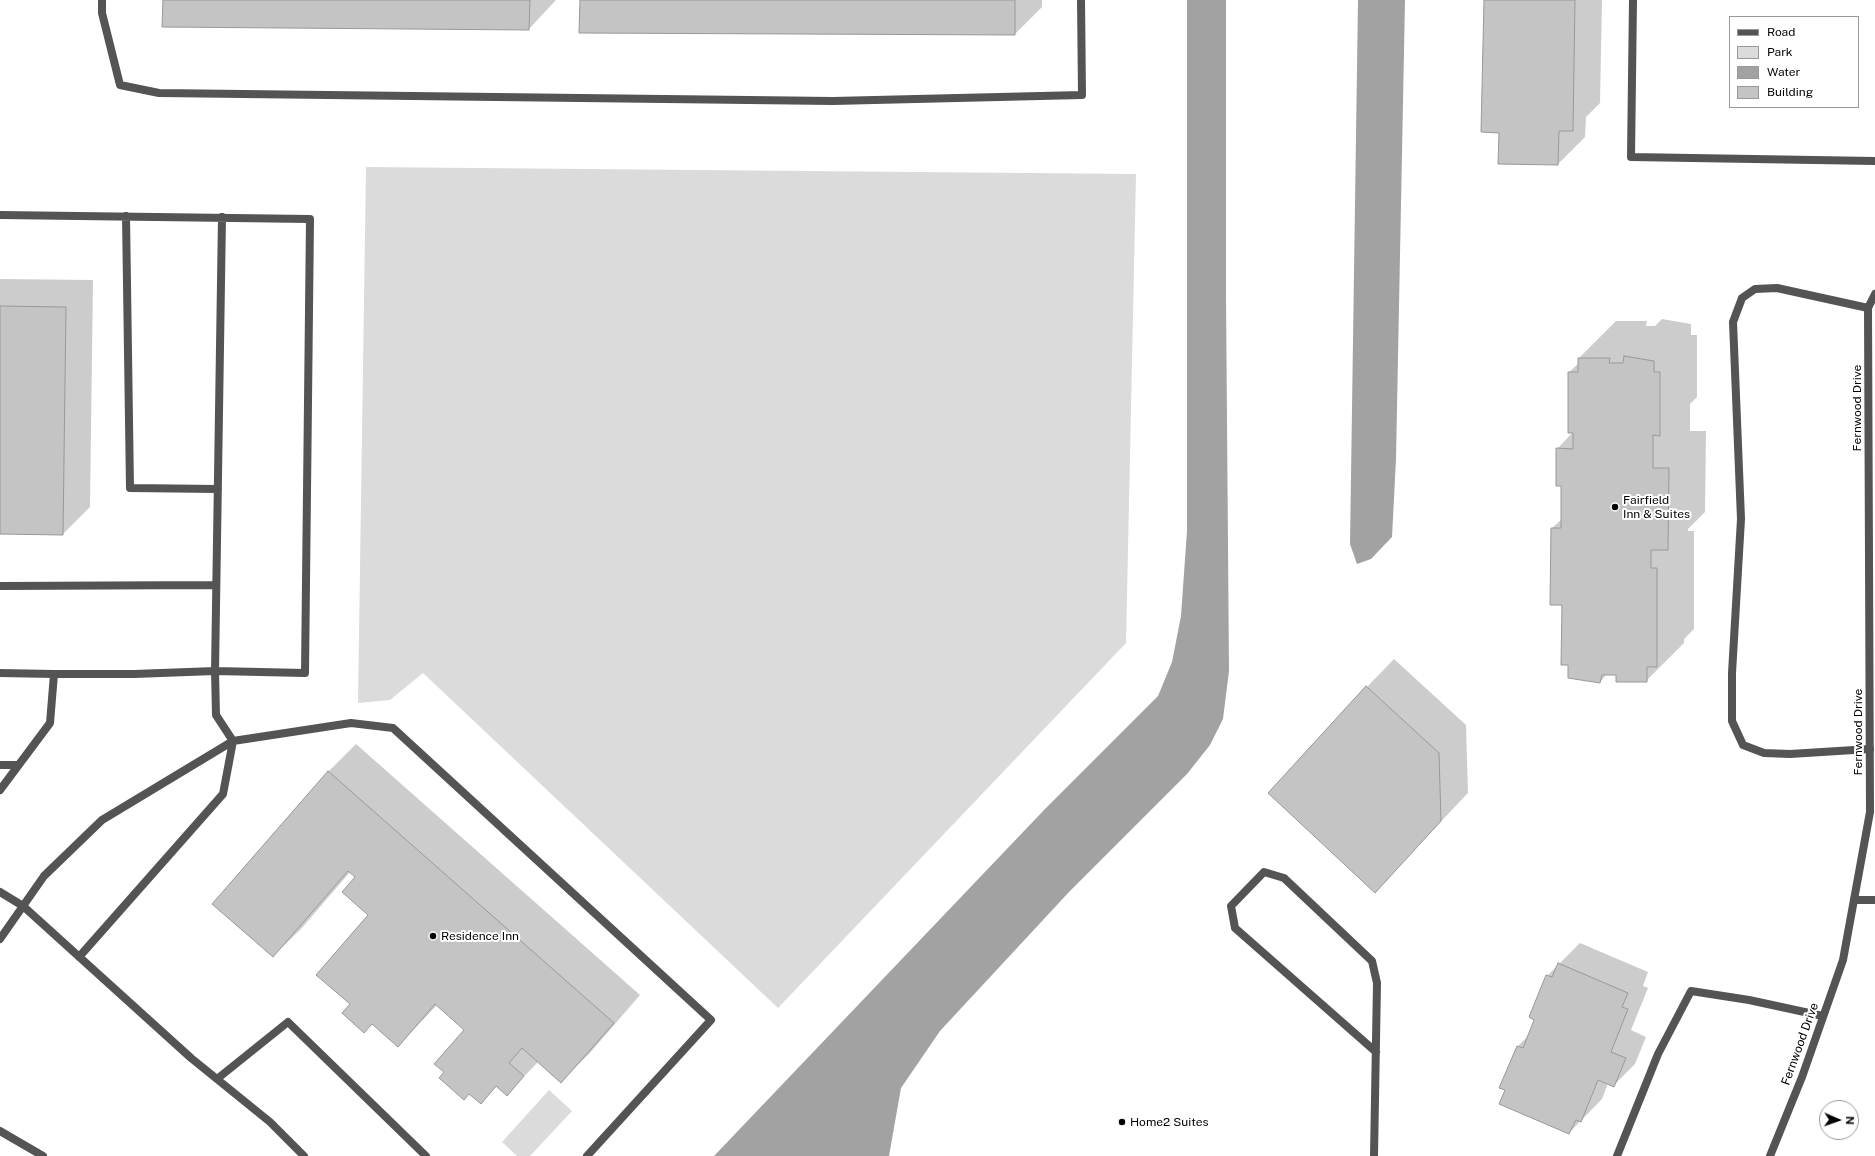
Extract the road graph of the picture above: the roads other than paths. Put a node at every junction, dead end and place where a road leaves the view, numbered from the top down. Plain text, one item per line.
1 (102, 0) edge
2 (1081, 0) edge
3 (1633, 0) edge
4 (1875, 161) edge
5 (0, 215) edge
6 (126, 216) junction
7 (222, 217) junction
8 (1875, 294) edge
9 (1868, 308) junction
10 (218, 489) junction
11 (216, 585) junction
12 (0, 586) edge
13 (215, 671) junction
14 (0, 673) edge
15 (54, 674) junction
16 (233, 742) junction
17 (1870, 749) junction
18 (0, 765) edge
19 (18, 765) junction
20 (0, 790) edge
21 (0, 892) edge
22 (1854, 900) junction
23 (1875, 900) edge
24 (23, 906) junction
25 (0, 939) edge
26 (79, 957) junction
27 (1823, 1016) junction
28 (1376, 1052) junction
29 (216, 1079) junction
30 (0, 1131) edge
31 (43, 1156) edge
32 (304, 1156) edge
33 (426, 1156) edge
34 (587, 1156) edge
35 (1374, 1156) edge
36 (1617, 1156) edge
37 (1770, 1156) edge

1 - 2 street
3 - 4 street
5 - 6 street
6 - 7 street
6 - 10 street
7 - 10 street
7 - 13 street
8 - 9 street, Fernwood Drive
9 - 17 street, Fernwood Drive
9 - 17 street
10 - 11 street
11 - 12 street
11 - 13 street
13 - 15 street
13 - 16 street
14 - 15 street
15 - 19 street
16 - 24 street
16 - 26 street
16 - 34 street
17 - 22 street, Fernwood Drive
18 - 19 street
19 - 20 street
21 - 24 street
22 - 23 street
22 - 27 street, Fernwood Drive
24 - 25 street
24 - 26 street
26 - 29 street
27 - 36 street
27 - 37 street, Fernwood Drive
28 - 28 street
28 - 35 street
29 - 32 street
29 - 33 street
30 - 31 street

